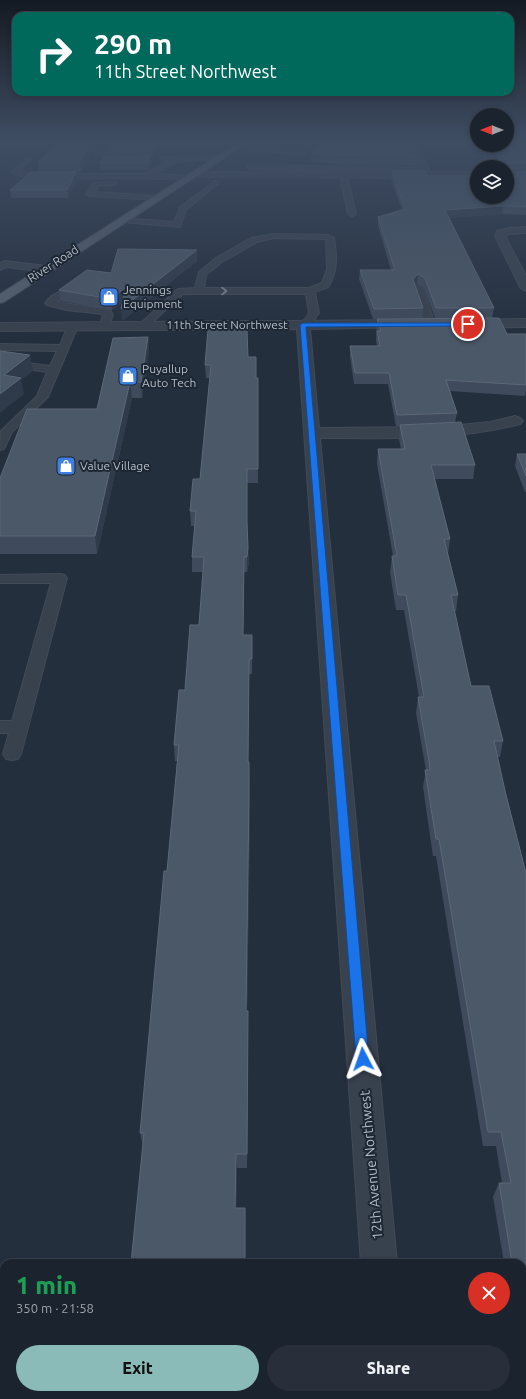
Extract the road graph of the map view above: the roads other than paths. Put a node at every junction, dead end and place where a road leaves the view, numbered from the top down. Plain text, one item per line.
1 (145, 205) edge
2 (188, 205) edge
3 (350, 205) edge
4 (352, 214) dead end
5 (122, 220) junction
6 (526, 230) edge
7 (0, 267) edge
8 (46, 269) junction
9 (525, 284) edge
10 (418, 288) edge
11 (199, 291) junction
12 (310, 291) junction
13 (59, 295) dead end
14 (0, 298) edge
15 (434, 324) joint
16 (462, 324) edge
17 (526, 324) edge
18 (303, 325) junction
19 (73, 326) junction
20 (105, 326) junction
21 (143, 326) junction
22 (0, 327) edge
23 (0, 347) edge
24 (63, 348) junction
25 (0, 362) edge
26 (54, 370) junction
27 (515, 421) dead end
28 (312, 433) junction
29 (0, 446) edge
30 (0, 579) edge
31 (0, 727) edge
32 (19, 727) junction
33 (12, 754) dead end
34 (379, 1259) edge

1 - 5 main road, River Road
2 - 5 lane
3 - 4 lane
5 - 8 main road, River Road
6 - 9 street
7 - 8 lane
8 - 14 main road, River Road
10 - 15 lane
11 -> 12 lane
11 - 12 lane
11 - 21 lane
12 - 18 lane
13 - 20 lane
15 - 18 street, 11th Street Northwest
16 - 17 street
18 - 21 street, 11th Street Northwest
18 - 28 street, 12th Avenue Northwest
19 - 20 street, 11th Street Northwest
19 - 22 street, 11th Street Northwest
19 - 24 lane
20 - 21 street, 11th Street Northwest
23 - 24 lane
24 - 26 lane
25 - 26 lane
26 - 29 lane
27 - 28 street
28 - 34 street, 12th Avenue Northwest
30 - 32 lane
31 - 32 lane
32 - 33 lane

